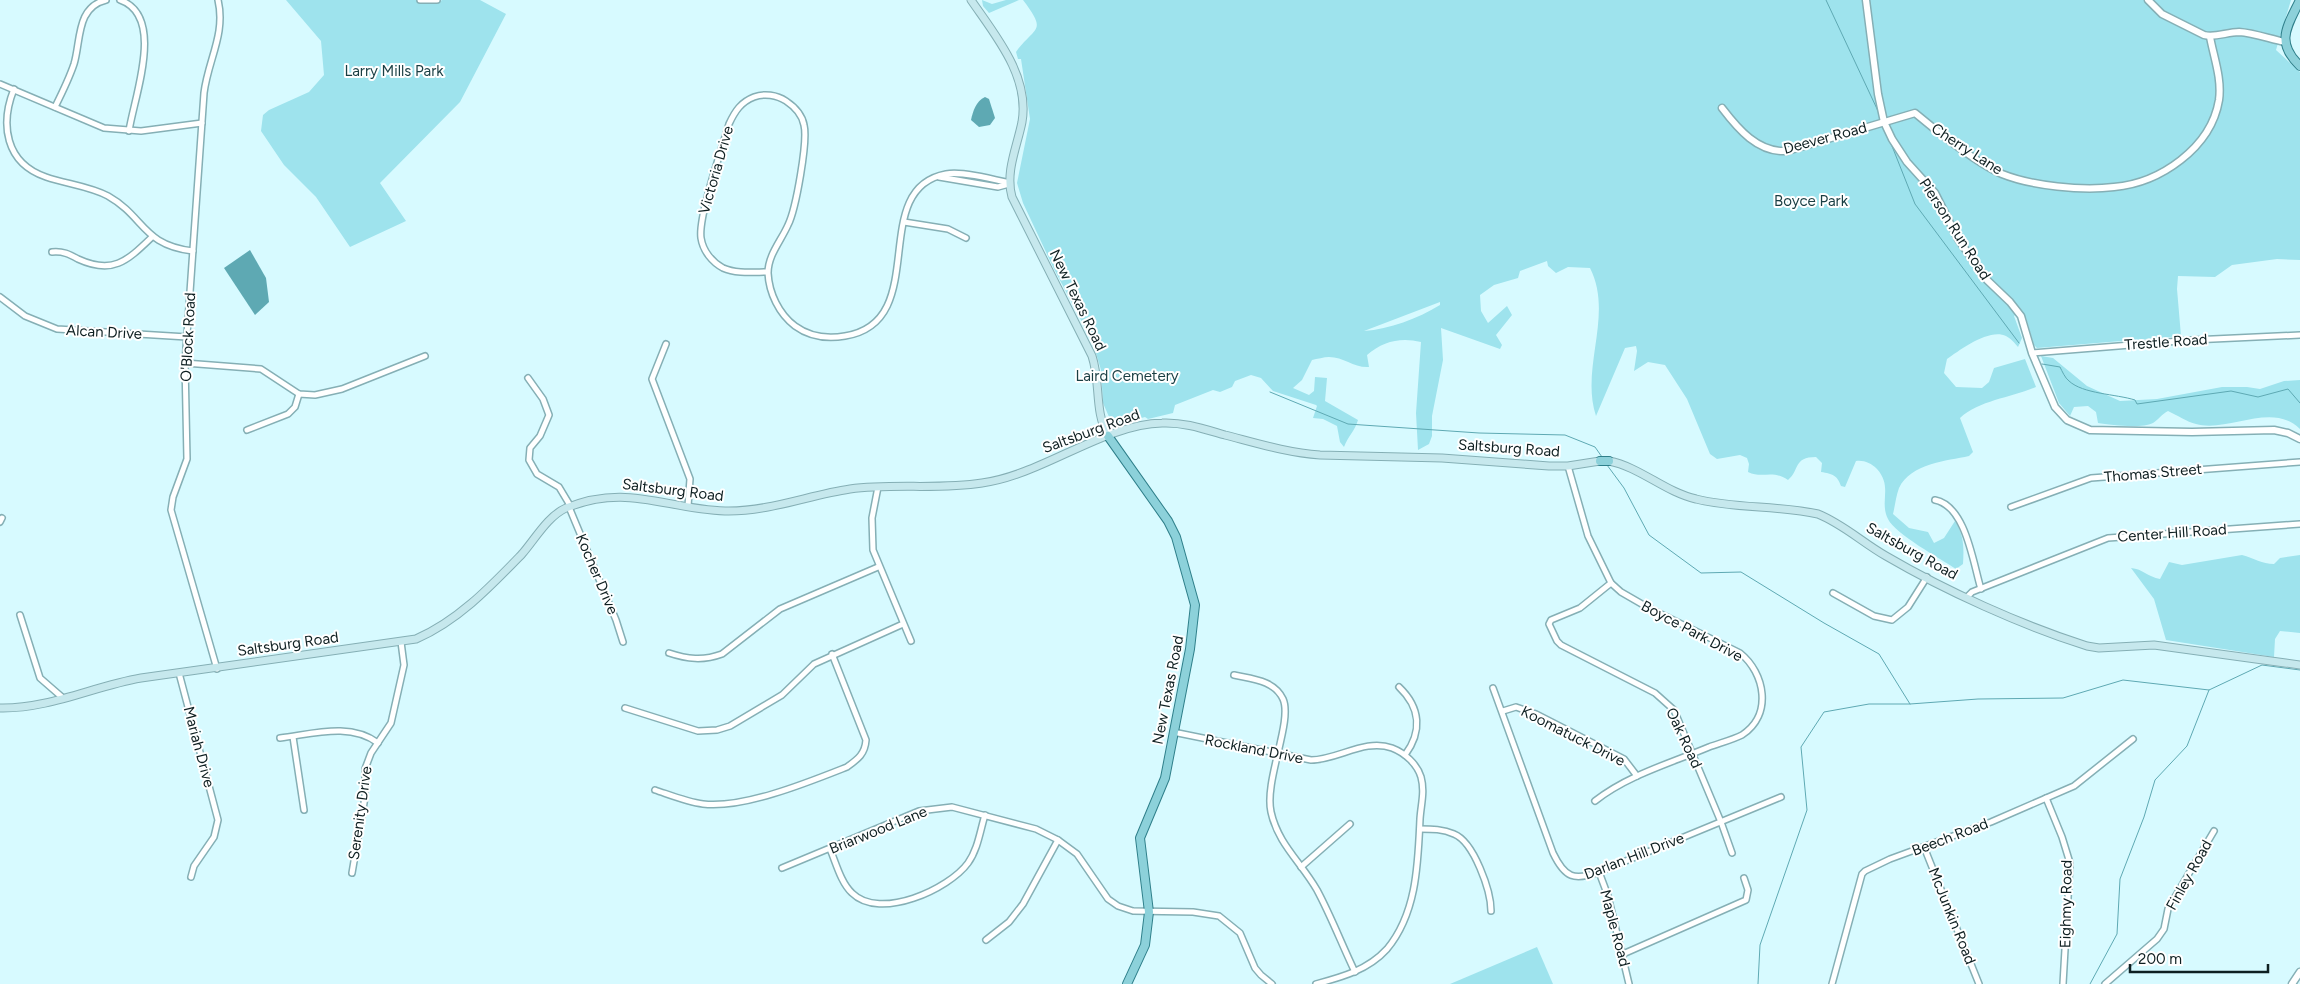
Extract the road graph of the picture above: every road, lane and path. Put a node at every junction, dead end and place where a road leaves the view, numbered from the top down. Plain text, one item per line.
1 (106, 0) edge
2 (120, 0) edge
3 (218, 0) edge
4 (420, 0) edge
5 (437, 0) edge
6 (971, 0) edge
7 (1866, 0) edge
8 (2148, 0) edge
9 (2300, 0) edge
10 (2210, 36) junction
11 (2286, 42) junction
12 (2300, 66) edge
13 (0, 84) edge
14 (14, 89) junction
15 (55, 107) junction
16 (1722, 108) dead end
17 (1884, 122) junction
18 (202, 123) junction
19 (129, 131) junction
20 (1010, 183) junction
21 (904, 222) junction
22 (152, 237) junction
23 (966, 238) dead end
24 (193, 251) junction
25 (52, 252) dead end
26 (768, 272) junction
27 (0, 297) edge
28 (2300, 335) edge
29 (187, 337) junction
30 (666, 344) dead end
31 (2032, 353) junction
32 (425, 356) dead end
33 (185, 363) junction
34 (528, 378) dead end
35 (299, 394) junction
36 (247, 430) dead end
37 (1108, 436) junction
38 (2300, 439) edge
39 (1600, 461) joint
40 (1609, 461) joint
41 (2300, 462) edge
42 (1568, 466) junction
43 (878, 487) junction
44 (1935, 500) dead end
45 (688, 506) junction
46 (570, 507) junction
47 (2011, 507) dead end
48 (2300, 524) edge
49 (878, 566) junction
50 (1928, 577) junction
51 (1611, 583) junction
52 (1981, 589) junction
53 (1833, 593) dead end
54 (1967, 597) junction
55 (20, 615) dead end
56 (903, 624) junction
57 (911, 641) dead end
58 (401, 642) junction
59 (623, 642) dead end
60 (669, 653) dead end
61 (832, 654) junction
62 (2297, 665) edge
63 (216, 669) junction
64 (179, 673) junction
65 (1234, 675) dead end
66 (1399, 687) dead end
67 (1493, 688) dead end
68 (64, 698) junction
69 (0, 708) edge
70 (625, 708) dead end
71 (1503, 711) junction
72 (1173, 732) junction
73 (293, 737) junction
74 (280, 738) dead end
75 (2133, 739) dead end
76 (378, 743) junction
77 (1277, 754) junction
78 (1693, 754) junction
79 (1405, 755) junction
80 (1637, 776) junction
81 (655, 790) dead end
82 (1781, 797) dead end
83 (2046, 798) junction
84 (1594, 801) dead end
85 (304, 810) dead end
86 (985, 816) junction
87 (1722, 822) junction
88 (1350, 824) dead end
89 (1420, 830) junction
90 (2214, 831) dead end
91 (1058, 840) junction
92 (1924, 847) junction
93 (830, 849) junction
94 (1732, 853) dead end
95 (1301, 867) junction
96 (782, 868) dead end
97 (1599, 872) junction
98 (352, 873) dead end
99 (192, 877) dead end
100 (1744, 878) dead end
101 (1491, 911) dead end
102 (1149, 912) junction
103 (986, 940) dead end
104 (1623, 954) junction
105 (1355, 972) junction
106 (2300, 972) edge
107 (1127, 984) edge
108 (1272, 984) edge
109 (1316, 984) edge
110 (1629, 984) edge
111 (1832, 984) edge
112 (1979, 984) edge
113 (2063, 984) edge
114 (2105, 984) edge
115 (2292, 984) edge

1 - 15 street
2 - 19 street
3 - 18 street, O'Block Road
4 - 5 street
6 - 20 main road, New Texas Road
7 - 17 street, Pierson Run Road
8 - 10 street
9 - 11 main road
10 - 11 street
10 - 17 street, Cherry Lane
11 - 12 main road
13 - 14 street
14 - 15 street
14 - 22 street
15 - 19 street
16 - 17 street, Deever Road
17 - 31 street, Pierson Run Road
18 - 19 street
18 - 24 street, O'Block Road
20 - 21 street
20 - 37 main road, New Texas Road
21 - 23 street
21 - 26 street
22 - 24 street
22 - 25 street
24 - 29 street, O'Block Road
26 - 26 street, Victoria Drive
27 - 29 street, Alcan Drive
28 - 31 street, Trestle Road
29 - 33 street, O'Block Road
30 - 45 street
31 - 38 street, Pierson Run Road
32 - 35 street
33 - 35 street
33 - 63 street, O'Block Road
34 - 46 street, Kocher Drive
35 - 36 street
37 - 42 main road, Saltsburg Road
37 - 43 main road, Saltsburg Road
37 - 72 main road, New Texas Road
39 - 40 main road, Saltsburg Road
39 - 42 main road, Saltsburg Road
40 - 50 main road, Saltsburg Road
41 - 47 street, Thomas Street
42 - 51 street, Boyce Park Drive
43 - 45 main road, Saltsburg Road
43 - 49 street
44 - 52 street
45 - 46 main road, Saltsburg Road
46 - 58 main road, Saltsburg Road
46 - 59 street, Kocher Drive
48 - 52 street, Center Hill Road
49 - 56 street
49 - 60 street
50 - 53 street
50 - 54 main road, Saltsburg Road
51 - 78 street, Oak Road
51 - 78 street, Boyce Park Drive
52 - 54 street, Center Hill Road
54 - 62 main road, Saltsburg Road
55 - 68 street
56 - 57 street
56 - 61 street
58 - 63 main road, Saltsburg Road
58 - 76 street, Serenity Drive
61 - 70 street
61 - 81 street
63 - 64 main road, Saltsburg Road
64 - 68 main road, Saltsburg Road
64 - 99 street, Mariah Drive
65 - 77 street
66 - 79 street
67 - 71 street, Darlan Hill Drive
68 - 69 main road, Saltsburg Road
71 - 80 street, Koomatuck Drive
71 - 97 street, Darlan Hill Drive
72 - 77 street, Rockland Drive
72 - 102 main road, New Texas Road
73 - 74 street
73 - 76 street
73 - 85 street
75 - 83 street, Beech Road
76 - 98 street, Serenity Drive
77 - 79 street, Rockland Drive
77 - 95 street
78 - 80 street, Boyce Park Drive
78 - 87 street, Oak Road
79 - 89 street
80 - 84 street, Boyce Park Drive
82 - 87 street, Darlan Hill Drive
83 - 92 street, Beech Road
83 - 113 street, Eighmy Road
86 - 91 street, Briarwood Lane
86 - 93 street, Briarwood Lane
86 - 93 street
87 - 94 street, Oak Road
87 - 97 street, Darlan Hill Drive
88 - 95 street
89 - 101 street
89 - 105 street
90 - 114 street, Finley Road
91 - 102 street, Briarwood Lane
91 - 103 street
92 - 111 street, Beech Road
92 - 112 street, McJunkin Road
93 - 96 street, Briarwood Lane
95 - 105 street
97 - 104 street, Maple Road
100 - 104 street
102 - 107 main road, New Texas Road
102 - 108 street
104 - 110 street, Maple Road
105 - 109 street
106 - 115 street

